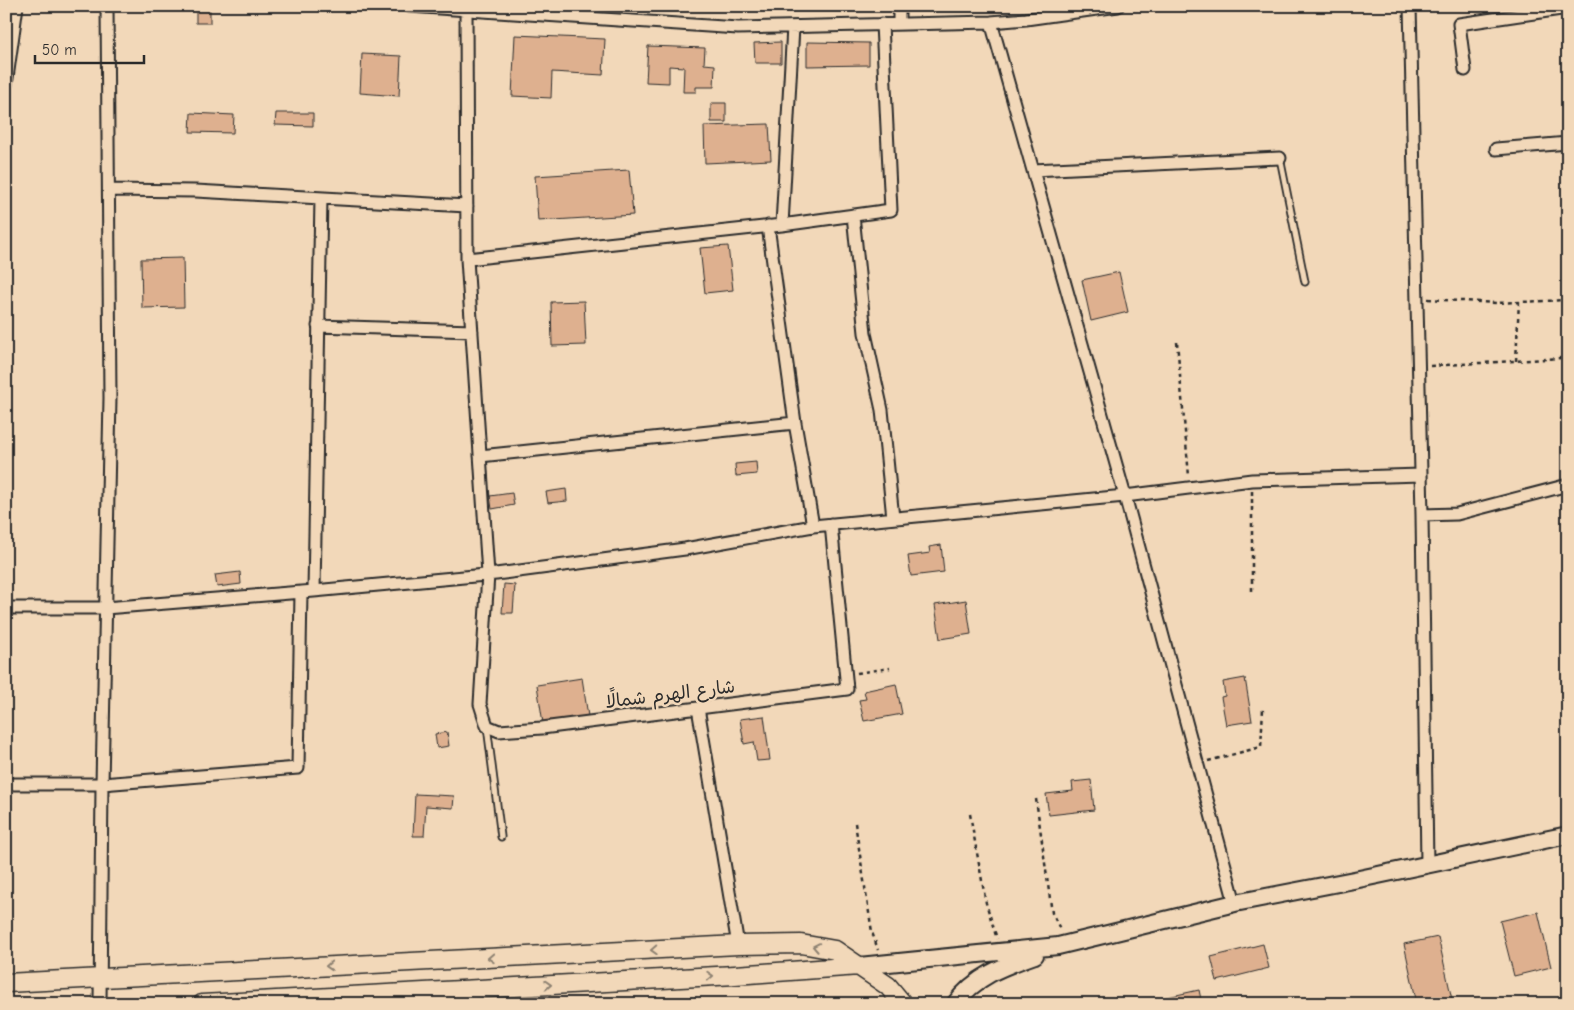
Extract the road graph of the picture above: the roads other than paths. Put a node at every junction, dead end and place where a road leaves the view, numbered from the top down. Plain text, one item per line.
1 (17, 6) edge
2 (108, 6) edge
3 (409, 6) edge
4 (591, 6) edge
5 (899, 6) edge
6 (1118, 6) edge
7 (1410, 6) edge
8 (466, 8) edge
9 (1568, 8) edge
10 (591, 18) junction
11 (991, 22) junction
12 (882, 24) junction
13 (899, 24) junction
14 (793, 27) junction
15 (1465, 70) dead end
16 (6, 85) edge
17 (1568, 143) edge
18 (1496, 149) dead end
19 (1280, 158) joint
20 (1033, 170) junction
21 (109, 190) junction
22 (321, 198) junction
23 (467, 206) junction
24 (853, 215) junction
25 (782, 225) junction
26 (768, 226) junction
27 (467, 259) junction
28 (1305, 282) dead end
29 (318, 326) junction
30 (472, 331) junction
31 (795, 423) junction
32 (480, 456) junction
33 (1421, 475) junction
34 (1568, 484) edge
35 (1124, 496) junction
36 (1422, 515) junction
37 (893, 518) junction
38 (831, 524) junction
39 (813, 526) junction
40 (488, 574) junction
41 (314, 591) junction
42 (301, 592) junction
43 (6, 608) edge
44 (105, 608) junction
45 (698, 708) junction
46 (487, 726) junction
47 (6, 784) edge
48 (102, 784) junction
49 (1568, 835) edge
50 (501, 837) dead end
51 (1427, 864) junction
52 (1235, 903) junction
53 (738, 945) junction
54 (1063, 945) junction
55 (859, 966) junction
56 (100, 977) junction
57 (6, 983) edge
58 (100, 1004) edge
59 (202, 1004) edge
60 (903, 1004) edge
61 (955, 1004) edge

1 - 16 street
2 - 21 street
3 - 8 street
4 - 10 street
5 - 13 street
6 - 11 street
7 - 33 street
8 - 10 street
8 - 23 street
9 - 15 street
10 - 14 street
11 - 13 street
11 - 20 street
12 - 13 street
12 - 14 street
12 - 24 street
14 - 25 street
17 - 18 street
19 - 20 street
19 - 28 lane
20 - 35 street
21 - 22 street
21 - 44 street
22 - 23 street
22 - 29 street
23 - 27 street
24 - 25 street
24 - 37 street
25 - 26 street
26 - 27 street
26 - 31 street
27 - 30 street
29 - 30 street
29 - 41 street
30 - 32 street
31 - 32 street
31 - 39 street
32 - 40 street
33 - 35 street
33 - 36 street
34 - 36 street
35 - 37 street
35 - 52 street
36 - 51 street
37 - 38 street
38 - 39 street
38 - 45 street, شارع الهرم شمالًا
39 - 40 street
40 - 41 street
40 - 46 street
41 - 42 street
42 - 44 street
42 - 48 street
43 - 44 street
44 - 48 street
45 - 46 street, شارع الهرم شمالًا
45 - 53 street
46 - 50 lane
47 - 48 street
48 - 56 street
49 - 51 main road
51 - 52 main road
52 - 54 main road
55 -> 53 main road
53 -> 56 main road
54 - 55 main road
54 - 61 main road
59 -> 55 main road
55 - 60 main road
56 - 57 main road
56 - 58 street

